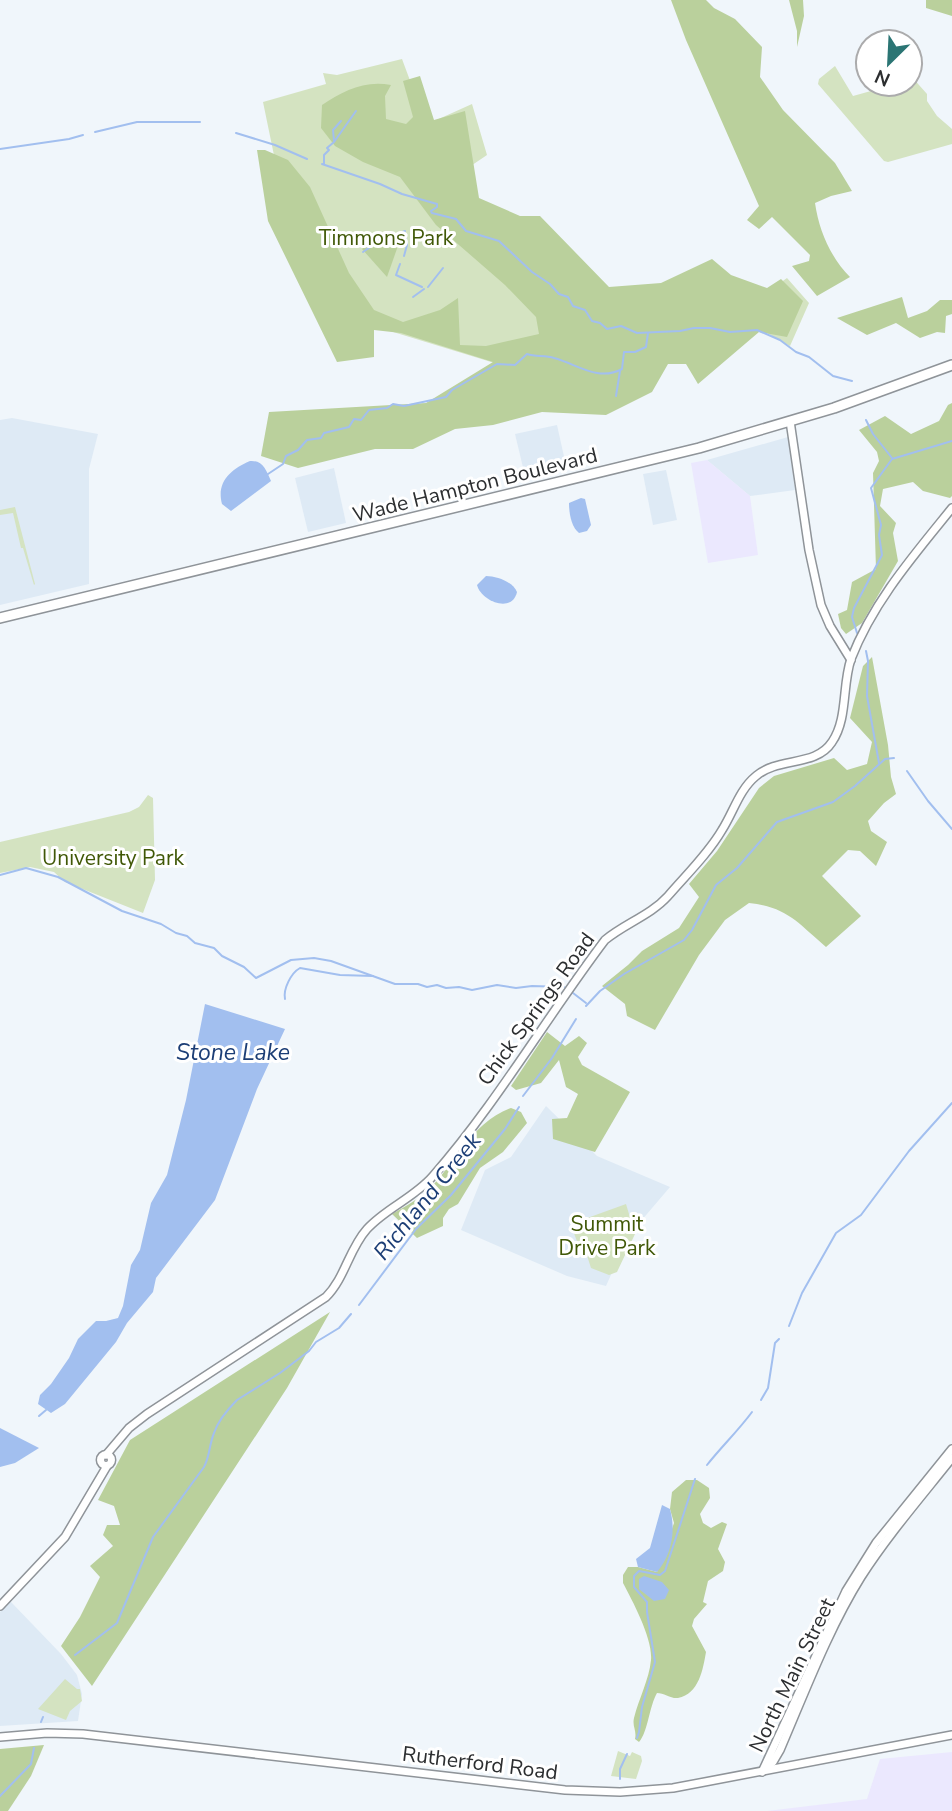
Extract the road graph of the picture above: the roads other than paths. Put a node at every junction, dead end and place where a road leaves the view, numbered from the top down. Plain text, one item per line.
1 (952, 365) edge
2 (790, 421) junction
3 (952, 508) edge
4 (0, 618) edge
5 (851, 660) junction
6 (952, 1449) edge
7 (952, 1458) edge
8 (0, 1606) edge
9 (952, 1735) edge
10 (0, 1737) edge
11 (762, 1772) junction

1 - 2 main road, Wade Hampton Boulevard
2 - 4 main road, Wade Hampton Boulevard
2 - 5 street
3 - 5 street
5 - 8 street, Chick Springs Road
6 - 11 street, North Main Street
7 - 11 street, North Main Street
9 - 11 street, Rutherford Road
10 - 11 street, Rutherford Road

